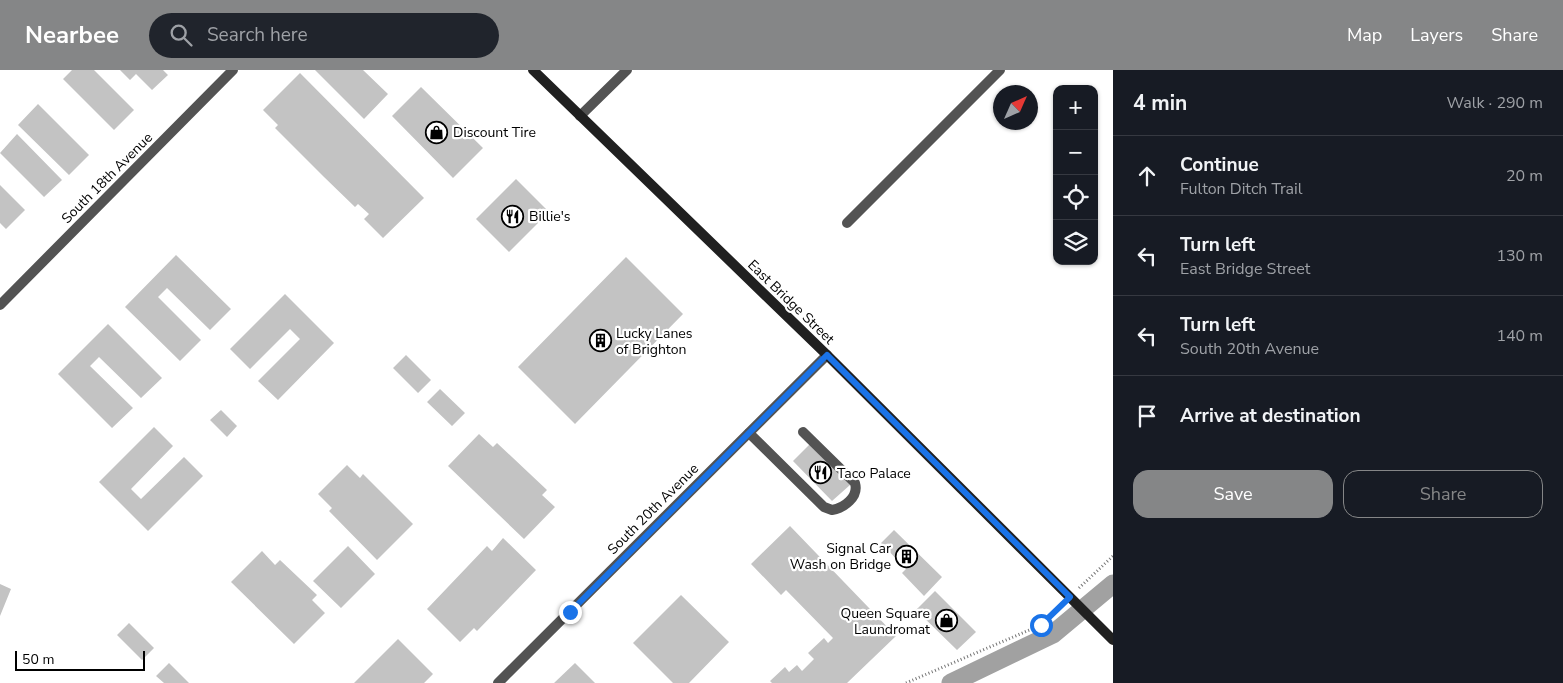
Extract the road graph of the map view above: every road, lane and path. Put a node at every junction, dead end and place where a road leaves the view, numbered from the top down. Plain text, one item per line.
1 (233, 70) edge
2 (533, 70) edge
3 (627, 70) edge
4 (1000, 70) edge
5 (580, 116) junction
6 (847, 223) dead end
7 (0, 305) edge
8 (827, 355) junction
9 (803, 432) dead end
10 (749, 433) junction
11 (1113, 556) edge
12 (1072, 599) junction
13 (1113, 640) edge
14 (498, 683) edge
15 (906, 683) edge

1 - 7 street, South 18th Avenue
2 - 5 main road, East Bridge Street
3 - 5 street
4 - 6 street
5 - 8 main road, East Bridge Street
8 - 10 street, South 20th Avenue
8 - 12 main road, East Bridge Street
9 - 10 street
10 - 14 street, South 20th Avenue
11 - 12 path
12 - 13 main road, East Bridge Street
12 - 15 path

